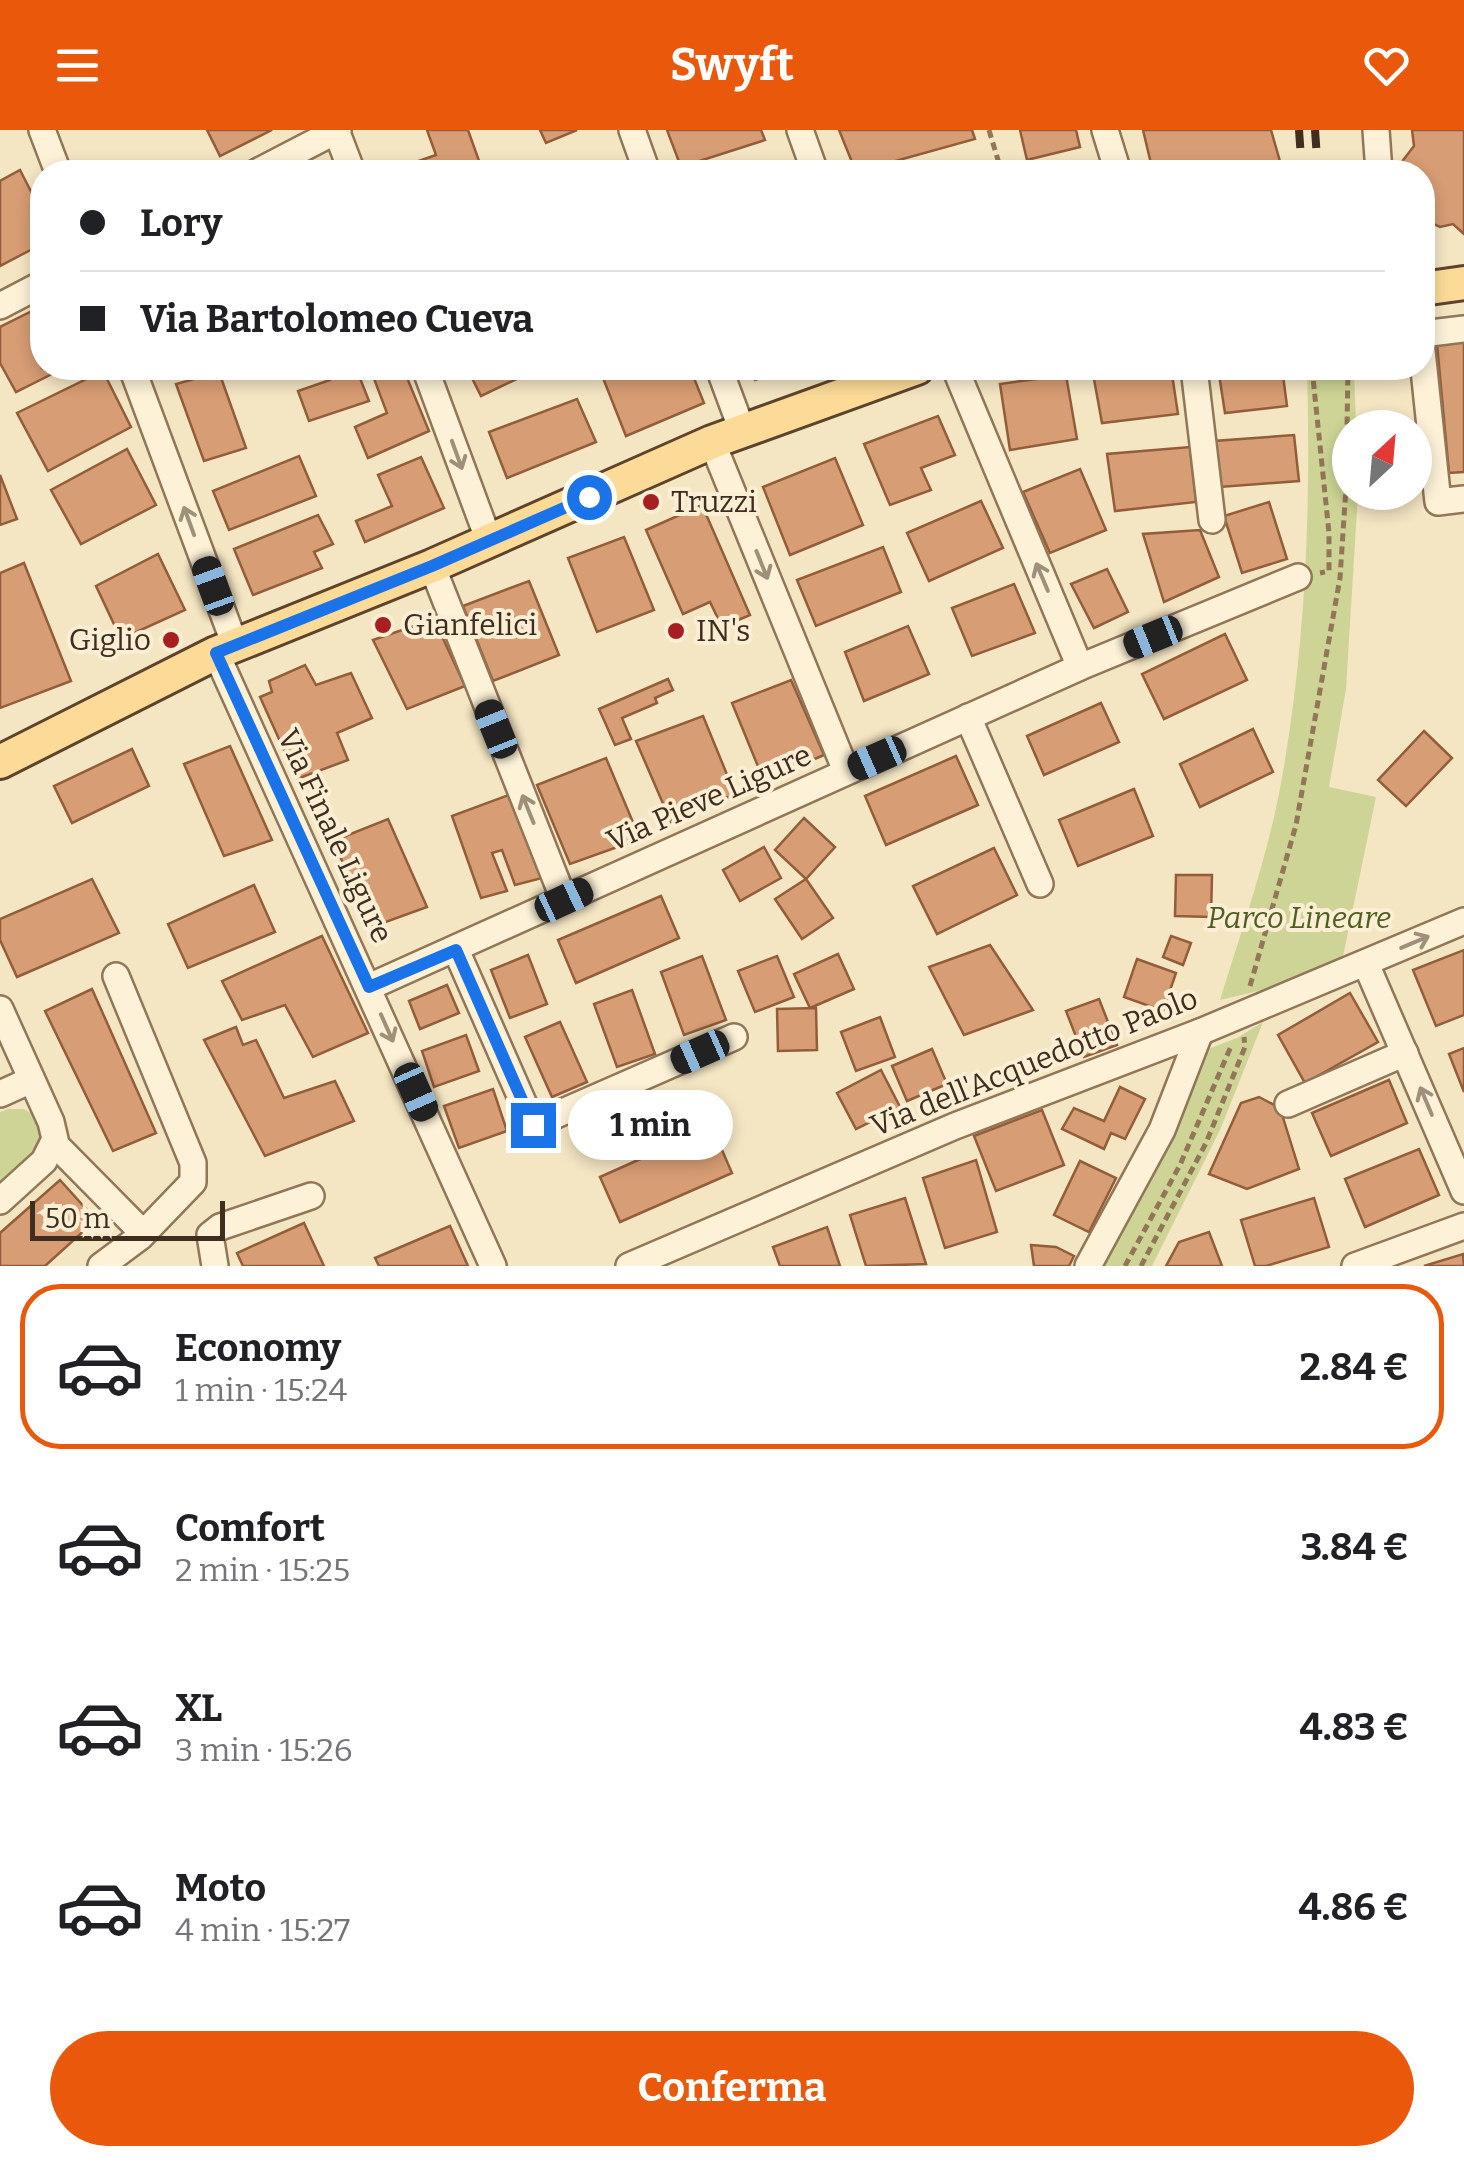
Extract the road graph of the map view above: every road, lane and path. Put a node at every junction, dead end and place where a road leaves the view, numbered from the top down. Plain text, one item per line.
1 (42, 130) edge
2 (337, 130) edge
3 (632, 130) edge
4 (800, 130) edge
5 (989, 130) edge
6 (1105, 130) edge
7 (1376, 130) edge
8 (53, 160) edge
9 (280, 160) edge
10 (348, 160) edge
11 (643, 160) edge
12 (811, 160) edge
13 (998, 160) edge
14 (1114, 160) edge
15 (1378, 160) edge
16 (1464, 283) edge
17 (1435, 287) edge
18 (30, 290) edge
19 (0, 306) edge
20 (1464, 329) edge
21 (1435, 332) edge
22 (136, 380) edge
23 (428, 380) edge
24 (720, 380) edge
25 (872, 380) edge
26 (960, 380) edge
27 (1195, 380) edge
28 (1313, 380) edge
29 (1348, 380) edge
30 (1428, 380) edge
31 (727, 436) junction
32 (1451, 500) edge
33 (1212, 520) dead end
34 (489, 542) junction
35 (432, 566) junction
36 (1329, 571) dead end
37 (1298, 577) dead end
38 (225, 649) junction
39 (1080, 667) junction
40 (968, 718) junction
41 (0, 762) edge
42 (846, 771) junction
43 (1040, 884) dead end
44 (564, 900) junction
45 (1464, 921) edge
46 (456, 950) junction
47 (1366, 964) junction
48 (116, 976) dead end
49 (369, 987) junction
50 (1244, 1004) junction
51 (0, 1009) edge
52 (1200, 1032) junction
53 (734, 1037) dead end
54 (1233, 1040) dead end
55 (1405, 1053) junction
56 (32, 1080) junction
57 (0, 1094) edge
58 (1288, 1104) dead end
59 (54, 1144) junction
60 (1464, 1191) edge
61 (311, 1196) dead end
62 (0, 1201) edge
63 (1464, 1226) edge
64 (144, 1233) junction
65 (101, 1266) edge
66 (215, 1266) edge
67 (494, 1266) edge
68 (630, 1266) edge
69 (1088, 1266) edge
70 (1125, 1266) edge
71 (1142, 1266) edge
72 (1354, 1266) edge

1 - 8 street
2 - 9 street
2 - 10 street
3 - 11 street
4 - 12 street
5 - 13 path
6 - 14 street
7 - 15 street
16 - 17 main road
18 - 19 street
20 - 21 street
38 -> 22 street, Via Finale Ligure
23 -> 34 street
24 - 31 street
25 - 31 main road
39 -> 26 street
27 - 33 street
28 - 36 path
29 - 50 path
30 - 32 street
31 - 34 main road
31 -> 42 street
34 - 35 main road
35 - 38 main road
44 -> 35 street
37 - 39 street, Via Pieve Ligure
38 - 41 main road
38 - 49 street, Via Finale Ligure
39 - 40 street, Via Pieve Ligure
40 - 42 street, Via Pieve Ligure
40 - 43 street
42 - 44 street, Via Pieve Ligure
44 - 46 street, Via Pieve Ligure
47 -> 45 street, Via dell'Acquedotto Paolo
46 - 49 street, Via Pieve Ligure
46 - 53 street
47 - 50 street, Via dell'Acquedotto Paolo
47 - 55 street
48 - 64 street
49 -> 67 street, Via Finale Ligure
50 - 52 street, Via dell'Acquedotto Paolo
50 - 71 path
51 - 56 street
52 - 68 street, Via dell'Acquedotto Paolo
52 - 69 street
54 - 70 path
55 - 58 street
60 -> 55 street
56 - 57 street
56 - 59 street
59 - 62 street
59 - 64 street
61 - 66 street
63 - 72 street
64 - 65 street

